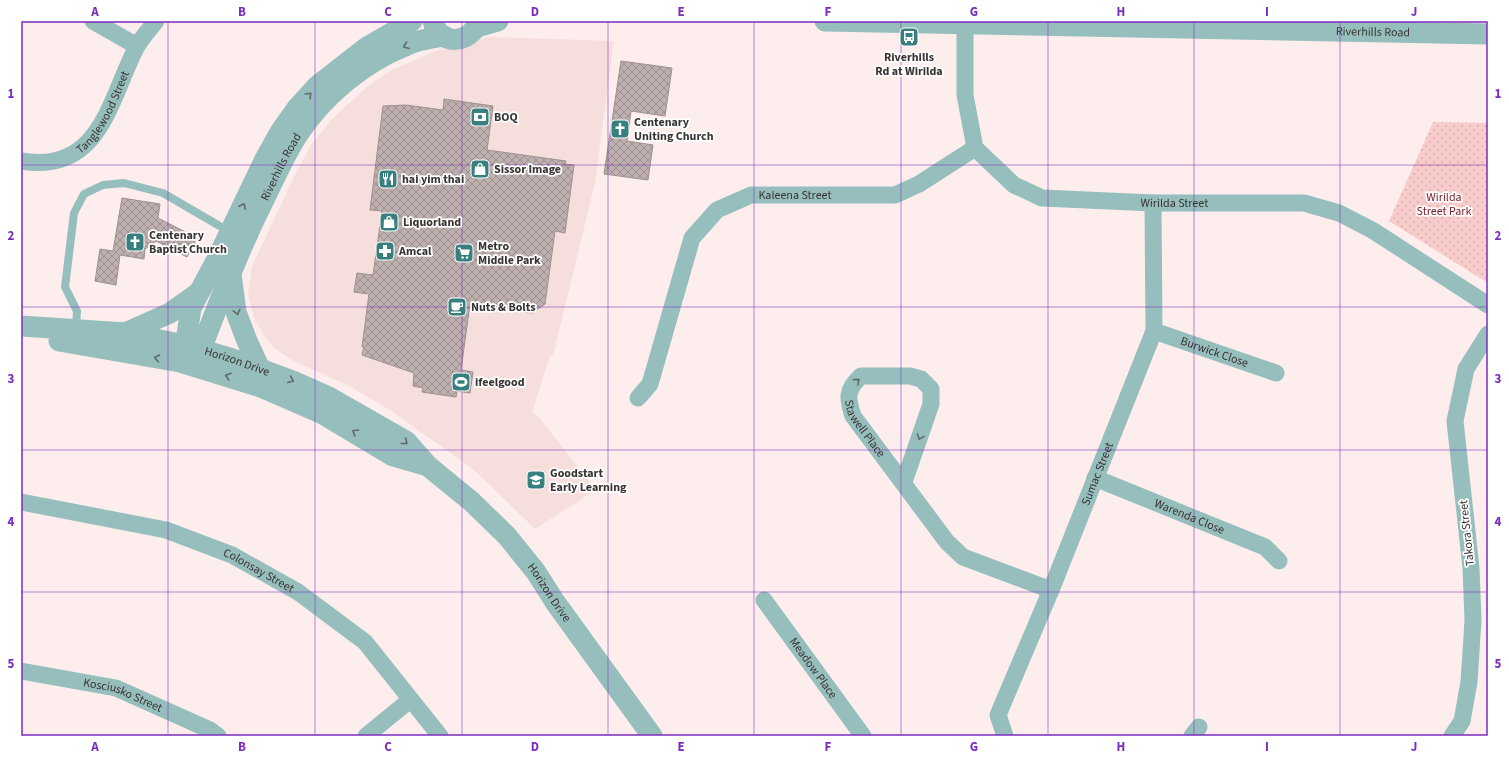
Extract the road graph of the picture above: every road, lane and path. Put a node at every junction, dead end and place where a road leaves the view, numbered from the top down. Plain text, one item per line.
1 (93, 21) edge
2 (156, 21) edge
3 (412, 21) edge
4 (498, 21) edge
5 (825, 21) edge
6 (478, 24) edge
7 (966, 25) junction
8 (1216, 25) edge
9 (438, 28) edge
10 (1488, 34) edge
11 (137, 46) junction
12 (975, 148) junction
13 (21, 161) edge
14 (1153, 202) junction
15 (230, 233) junction
16 (231, 274) junction
17 (200, 291) junction
18 (1488, 305) edge
19 (21, 326) edge
20 (76, 330) junction
21 (1154, 331) junction
22 (125, 333) junction
23 (21, 334) edge
24 (1488, 334) edge
25 (190, 356) junction
26 (260, 369) junction
27 (1276, 373) dead end
28 (638, 398) dead end
29 (428, 466) junction
30 (1096, 478) junction
31 (904, 482) junction
32 (21, 502) edge
33 (1279, 561) dead end
34 (1051, 590) junction
35 (764, 600) dead end
36 (21, 671) edge
37 (410, 700) junction
38 (218, 736) edge
39 (366, 736) edge
40 (440, 736) edge
41 (652, 736) edge
42 (863, 736) edge
43 (1005, 736) edge
44 (1452, 736) edge

1 - 11 street
2 - 11 street, Tanglewood Street
15 -> 3 street, Riverhills Road
4 - 6 street
5 - 7 street, Riverhills Road
6 - 9 street, Riverhills Road
7 - 8 street, Riverhills Road
7 - 12 street
8 - 10 street, Riverhills Road
9 -> 16 street, Riverhills Road
11 - 13 street, Tanglewood Street
12 - 14 street, Wirilda Street
12 - 28 street, Kaleena Street
14 - 18 street, Wirilda Street
14 - 21 street, Sumac Street
15 - 17 street, Riverhills Road
15 - 20 lane
16 - 25 street, Riverhills Road
16 -> 26 street
17 - 22 street
17 - 25 street, Riverhills Road
19 - 20 street, Horizon Drive
20 - 22 street, Horizon Drive
21 - 27 street, Burwick Close
21 - 30 street, Sumac Street
22 - 25 street, Horizon Drive
25 -> 23 street, Horizon Drive
24 - 44 street, Takora Street
25 - 26 street, Horizon Drive
29 -> 25 street, Horizon Drive
26 -> 29 street, Horizon Drive
29 - 41 street, Horizon Drive
30 - 33 street, Warenda Close
30 - 34 street, Sumac Street
31 -> 31 street, Stawell Place
31 - 34 street, Stawell Place
32 - 37 street, Colonsay Street
34 - 43 street, Sumac Street
35 - 42 street, Meadow Place
36 - 38 street, Kosciusko Street
37 - 39 street
37 - 40 street, Colonsay Street

